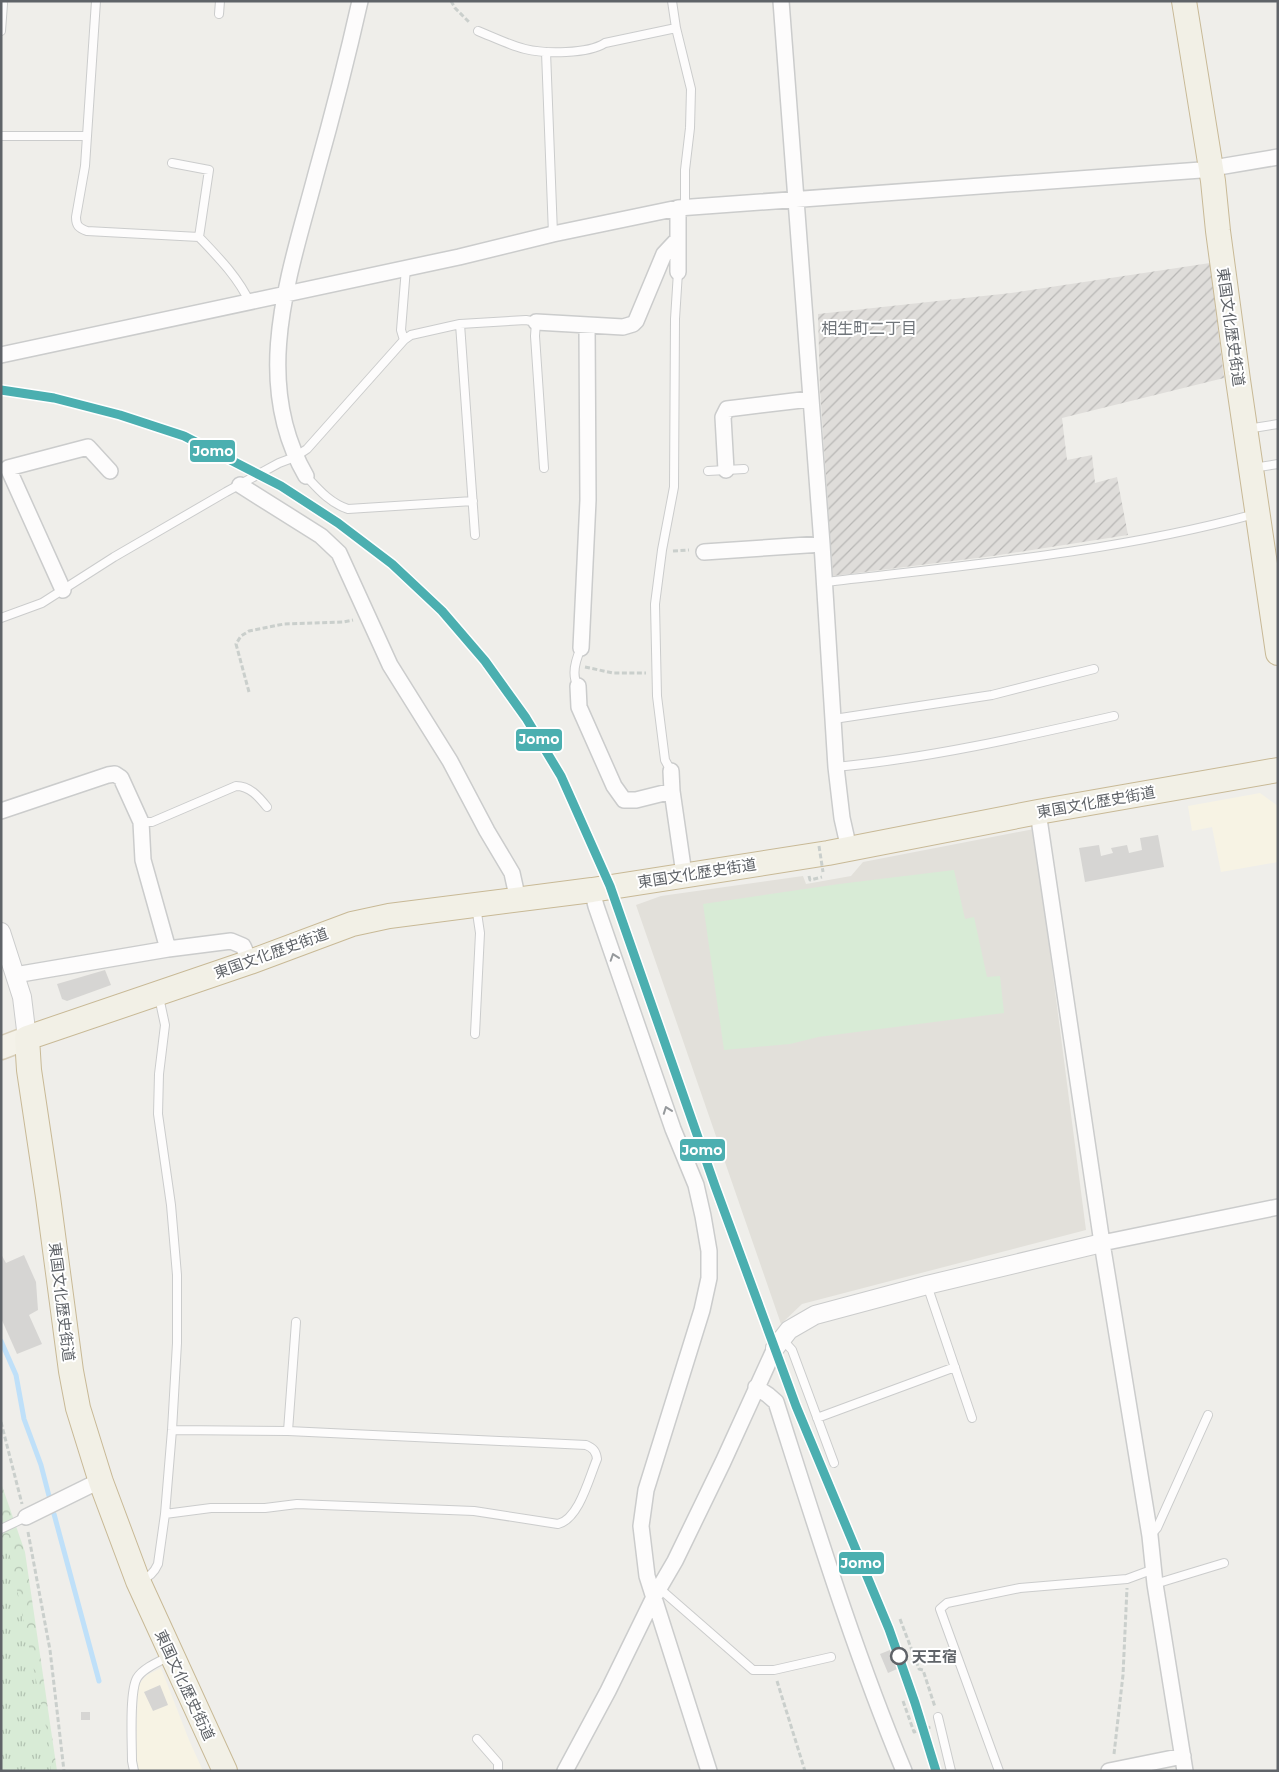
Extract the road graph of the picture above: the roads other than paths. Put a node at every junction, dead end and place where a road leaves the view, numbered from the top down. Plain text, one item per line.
1 (96, 1) edge
2 (220, 1) edge
3 (360, 1) edge
4 (672, 1) edge
5 (781, 1) edge
6 (1184, 1) edge
7 (3, 4) dead end
8 (219, 14) dead end
9 (676, 28) junction
10 (1, 31) edge
11 (478, 31) road end
12 (546, 52) junction
13 (1, 136) edge
14 (87, 136) junction
15 (1278, 157) edge
16 (172, 163) dead end
17 (1211, 168) junction
18 (796, 200) junction
19 (681, 208) junction
20 (553, 234) junction
21 (198, 237) junction
22 (678, 239) junction
23 (406, 268) junction
24 (678, 272) joint
25 (286, 295) junction
26 (250, 303) junction
27 (536, 322) junction
28 (460, 324) junction
29 (587, 325) junction
30 (404, 340) junction
31 (1, 355) edge
32 (810, 399) junction
33 (1278, 424) edge
34 (1245, 429) junction
35 (295, 457) junction
36 (1278, 464) edge
37 (5, 467) edge
38 (544, 468) dead end
39 (1251, 468) junction
40 (744, 469) dead end
41 (726, 470) junction
42 (110, 471) dead end
43 (708, 471) dead end
44 (306, 476) joint
45 (240, 485) junction
46 (473, 501) junction
47 (1257, 514) junction
48 (475, 535) dead end
49 (822, 544) junction
50 (704, 552) dead end
51 (824, 582) junction
52 (63, 590) junction
53 (1, 618) edge
54 (1277, 641) edge
55 (581, 648) joint
56 (1094, 668) dead end
57 (578, 686) joint
58 (1114, 716) dead end
59 (834, 719) junction
60 (836, 767) junction
61 (1278, 770) edge
62 (671, 771) joint
63 (672, 791) junction
64 (267, 808) dead end
65 (1, 811) edge
66 (1038, 812) junction
67 (141, 822) junction
68 (849, 849) junction
69 (684, 874) junction
70 (592, 890) junction
71 (518, 900) junction
72 (476, 904) junction
73 (1, 932) edge
74 (168, 949) junction
75 (250, 962) junction
76 (15, 975) junction
77 (158, 993) junction
78 (475, 1034) dead end
79 (27, 1038) junction
80 (1, 1048) edge
81 (1278, 1208) edge
82 (1102, 1243) junction
83 (927, 1285) junction
84 (296, 1322) dead end
85 (778, 1343) junction
86 (955, 1367) junction
87 (756, 1387) junction
88 (1208, 1416) dead end
89 (817, 1418) junction
90 (972, 1418) dead end
91 (172, 1430) junction
92 (288, 1431) junction
93 (834, 1463) dead end
94 (101, 1482) junction
95 (165, 1514) junction
96 (26, 1517) joint
97 (1, 1529) edge
98 (1150, 1536) junction
99 (1224, 1563) dead end
100 (1154, 1569) junction
101 (138, 1582) junction
102 (1155, 1584) junction
103 (656, 1592) junction
104 (172, 1656) junction
105 (831, 1658) dead end
106 (938, 1717) road end
107 (477, 1739) dead end
108 (1184, 1763) edge
109 (1112, 1770) edge
110 (134, 1771) edge
111 (225, 1771) edge
112 (498, 1771) edge
113 (565, 1771) edge
114 (709, 1771) edge
115 (904, 1771) edge
116 (951, 1771) edge
117 (999, 1771) edge

1 - 14 lane
2 - 8 lane
3 - 25 street
4 - 9 lane
5 - 18 street
6 - 17 highway, 東国文化歴史街道
7 - 10 lane
9 - 12 lane
9 - 19 lane
11 - 12 lane
12 - 20 lane
13 - 14 lane
14 - 21 lane
15 - 17 street
16 - 21 lane
17 - 18 street
17 - 34 highway, 東国文化歴史街道
18 - 19 street
18 - 32 street
19 - 20 street
19 - 22 street
20 - 23 street
21 - 26 lane
22 - 24 street
22 - 29 street
23 - 25 street
23 - 30 lane
24 - 62 lane
25 - 26 street
25 - 35 street
26 - 31 street
27 - 28 lane
27 - 29 street
27 - 38 lane
28 - 30 lane
28 - 46 lane
29 - 55 street
30 - 35 lane
32 - 41 street
32 - 49 street
33 - 34 lane
34 - 39 highway, 東国文化歴史街道
35 - 44 street
35 - 45 lane
36 - 39 lane
37 - 42 street
37 - 52 street
39 - 47 highway, 東国文化歴史街道
40 - 41 lane
41 - 43 lane
44 - 46 lane
45 - 52 lane
45 - 71 street
46 - 48 lane
47 - 51 lane
47 - 54 highway, 東国文化歴史街道
49 - 50 street
49 - 51 street
51 - 59 street
52 - 53 lane
55 - 57 lane
56 - 59 lane
57 - 63 street
58 - 60 lane
59 - 60 street
60 - 68 street
61 - 66 highway, 東国文化歴史街道
62 - 63 street
63 - 69 street
64 - 67 lane
65 - 67 street
66 - 68 highway, 東国文化歴史街道
66 - 82 street
67 - 74 street
68 - 69 highway, 東国文化歴史街道
69 - 70 highway, 東国文化歴史街道
70 - 71 highway, 東国文化歴史街道
103 -> 70 street
71 - 72 highway, 東国文化歴史街道
72 - 75 highway, 東国文化歴史街道
72 - 78 lane
73 - 76 street
74 - 75 street
74 - 76 street
75 - 77 highway, 東国文化歴史街道
76 - 79 street
77 - 79 highway, 東国文化歴史街道
77 - 91 lane
79 - 80 main road
79 - 94 highway, 東国文化歴史街道
81 - 82 street
82 - 83 street
82 - 98 street
83 - 85 street
83 - 86 lane
84 - 92 lane
85 - 87 street
85 - 89 lane
86 - 89 lane
86 - 90 lane
87 - 103 street
87 - 115 street
88 - 98 lane
89 - 93 lane
91 - 92 lane
91 - 95 lane
92 - 95 lane
94 - 96 street
94 - 101 highway, 東国文化歴史街道
95 - 101 lane
96 - 97 lane
98 - 100 street
99 - 102 lane
100 - 102 street
100 - 117 lane
101 - 104 highway, 東国文化歴史街道
102 - 108 street
103 - 105 lane
103 - 113 street
103 - 114 street
104 - 110 lane
104 - 111 highway, 東国文化歴史街道
106 - 116 lane
107 - 112 lane
108 - 109 street

